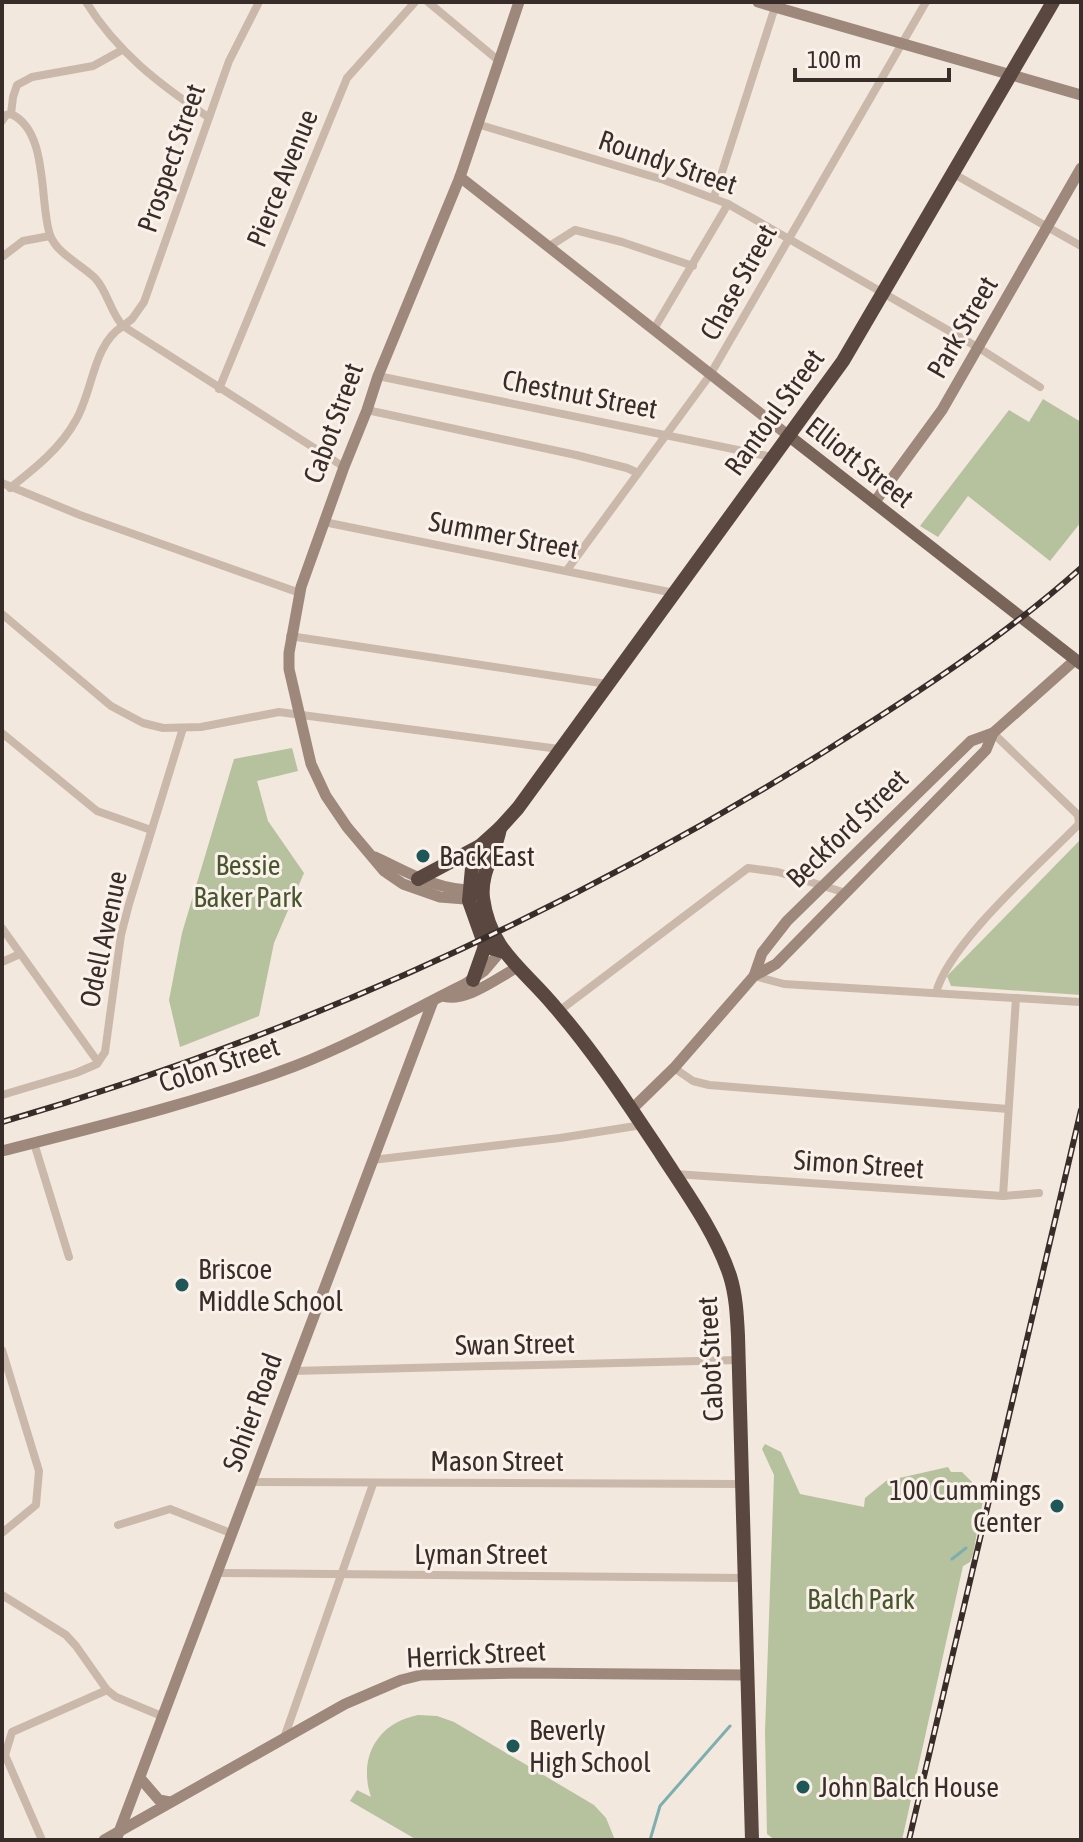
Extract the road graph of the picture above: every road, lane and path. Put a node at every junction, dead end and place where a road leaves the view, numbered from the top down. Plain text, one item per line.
1 (86, 2) edge
2 (258, 2) edge
3 (415, 2) edge
4 (428, 2) edge
5 (519, 2) edge
6 (758, 2) edge
7 (926, 2) edge
8 (1053, 2) edge
9 (775, 7) junction
10 (902, 43) junction
11 (122, 50) junction
12 (499, 61) junction
13 (1011, 75) junction
14 (1081, 95) edge
15 (11, 114) junction
16 (208, 117) junction
17 (2, 121) edge
18 (477, 124) junction
19 (1081, 168) edge
20 (954, 174) junction
21 (460, 177) junction
22 (714, 197) junction
23 (728, 204) junction
24 (1047, 227) junction
25 (50, 236) junction
26 (788, 239) junction
27 (1081, 246) edge
28 (548, 247) junction
29 (2, 257) edge
30 (693, 266) junction
31 (884, 294) junction
32 (123, 326) junction
33 (654, 329) junction
34 (979, 348) junction
35 (710, 375) junction
36 (378, 376) junction
37 (1040, 387) dead end
38 (219, 389) junction
39 (367, 410) junction
40 (667, 434) junction
41 (789, 436) junction
42 (772, 457) junction
43 (344, 467) junction
44 (638, 473) junction
45 (6, 486) edge
46 (874, 503) junction
47 (324, 522) junction
48 (567, 570) junction
49 (300, 593) junction
50 (674, 593) junction
51 (2, 614) edge
52 (290, 636) junction
53 (1079, 659) edge
54 (608, 685) junction
55 (299, 714) junction
56 (183, 728) junction
57 (2, 733) edge
58 (993, 733) junction
59 (559, 749) junction
60 (500, 828) junction
61 (151, 830) junction
62 (480, 846) junction
63 (374, 857) junction
64 (418, 879) junction
65 (821, 885) junction
66 (846, 893) junction
67 (476, 895) junction
68 (2, 928) edge
69 (485, 946) junction
70 (501, 951) junction
71 (20, 954) junction
72 (2, 962) edge
73 (518, 967) junction
74 (754, 976) junction
75 (473, 980) junction
76 (936, 993) junction
77 (437, 998) junction
78 (1016, 998) junction
79 (1080, 1002) edge
80 (559, 1011) junction
81 (98, 1062) junction
82 (674, 1068) junction
83 (2, 1095) edge
84 (633, 1108) junction
85 (1008, 1109) junction
86 (642, 1125) junction
87 (34, 1143) junction
88 (2, 1151) edge
89 (372, 1160) junction
90 (675, 1174) junction
91 (1039, 1193) dead end
92 (1003, 1196) junction
93 (69, 1257) dead end
94 (2, 1350) edge
95 (738, 1360) junction
96 (292, 1371) junction
97 (252, 1482) junction
98 (373, 1484) junction
99 (741, 1484) junction
100 (118, 1525) dead end
101 (2, 1533) edge
102 (233, 1534) junction
103 (219, 1573) junction
104 (341, 1575) junction
105 (743, 1578) junction
106 (2, 1595) edge
107 (747, 1675) junction
108 (107, 1690) junction
109 (164, 1717) junction
110 (284, 1738) junction
111 (140, 1778) junction
112 (170, 1802) junction
113 (118, 1835) edge
114 (42, 1840) edge
115 (104, 1840) edge
116 (752, 1840) edge

1 - 11 street
2 - 16 street, Prospect Street
3 - 38 street, Pierce Avenue
4 - 12 street
5 - 12 main road, Cabot Street
6 - 9 main road
7 - 10 street, Chase Street
8 - 13 highway, Rantoul Street
9 - 10 main road
9 - 22 street
10 - 13 main road
10 - 26 street, Chase Street
11 - 15 street
11 - 16 street
12 - 18 main road, Cabot Street
13 - 14 main road
13 - 20 highway, Rantoul Street
15 - 17 street
15 - 25 street
16 - 32 street, Prospect Street
18 - 21 main road, Cabot Street
18 - 22 street, Roundy Street
19 - 24 main road, Park Street
20 - 24 street
20 - 31 highway, Rantoul Street
21 - 28 main road, Elliott Street
21 - 36 main road, Cabot Street
22 - 23 street, Roundy Street
23 - 26 street, Roundy Street
23 - 30 street
24 - 27 street
24 - 34 main road, Park Street
25 - 29 street
25 - 32 street
26 - 31 street, Roundy Street
26 - 35 street, Chase Street
28 - 30 street
28 - 33 main road, Elliott Street
30 - 33 street
31 - 34 street, Roundy Street
31 - 41 highway, Rantoul Street
32 - 38 street
32 - 45 street, Prospect Street
33 - 35 main road, Elliott Street
34 - 37 street, Roundy Street
34 - 46 main road, Park Street
35 - 40 street, Chase Street
35 - 41 main road, Elliott Street
36 - 39 main road, Cabot Street
36 - 40 street, Chestnut Street
38 - 43 street
39 - 43 main road, Cabot Street
39 - 44 street
40 - 42 street, Chestnut Street
40 - 44 street, Chase Street
41 - 42 highway, Rantoul Street
41 - 46 main road, Elliott Street
42 - 50 highway, Rantoul Street
43 - 47 main road, Cabot Street
44 - 48 street, Chase Street
45 - 49 street
46 - 53 main road, Elliott Street
47 - 48 street, Summer Street
47 - 49 main road, Cabot Street
48 - 50 street, Summer Street
49 - 52 main road, Cabot Street
50 - 54 highway, Rantoul Street
51 - 56 street
52 - 54 street
52 - 55 main road, Cabot Street
53 - 58 main road, Beckford Street
54 - 59 highway, Rantoul Street
55 - 56 street
55 - 59 street
55 - 63 main road, Cabot Street
56 - 61 street, Odell Avenue
57 - 61 street
58 - 65 main road, Beckford Street
58 - 66 main road, Beckford Street
58 - 76 street
59 - 60 highway, Rantoul Street
60 - 62 highway, Rantoul Street
60 - 67 highway, Rantoul Street
61 - 81 street, Odell Avenue
62 - 64 highway, Rantoul Street
62 - 67 highway
63 - 64 main road, Cabot Street
63 - 67 main road, Cabot Street
64 - 67 main road, Cabot Street
65 - 66 street
65 - 74 main road, Beckford Street
65 - 80 street
66 - 74 main road, Beckford Street
67 - 69 highway
67 - 70 highway, Cabot Street
68 - 71 street
69 - 70 highway, Cabot Street
69 - 75 highway
70 - 73 highway, Cabot Street
70 - 75 main road, Colon Street
71 - 72 street
71 - 81 street
73 - 77 main road, Colon Street
73 - 80 highway, Cabot Street
74 - 76 street
74 - 82 main road, Beckford Street
75 - 77 main road, Colon Street
76 - 78 street
77 - 87 main road, Colon Street
77 - 89 main road, Sohier Road
78 - 79 street
78 - 85 street
80 - 84 highway, Cabot Street
81 - 83 street
82 - 84 main road, Beckford Street
82 - 85 street
84 - 86 highway, Cabot Street
85 - 92 street
86 - 89 street
86 - 90 highway, Cabot Street
87 - 88 main road, Colon Street
87 - 93 street
89 - 96 main road, Sohier Road
90 - 92 street, Simon Street
90 - 95 highway, Cabot Street
91 - 92 street, Simon Street
94 - 101 street
95 - 96 street, Swan Street
95 - 99 highway, Cabot Street
96 - 97 main road, Sohier Road
97 - 98 street, Mason Street
97 - 102 main road, Sohier Road
98 - 99 street, Mason Street
98 - 104 street
99 - 105 highway, Cabot Street
100 - 102 street
102 - 103 main road, Sohier Road
103 - 104 street, Lyman Street
103 - 109 main road, Sohier Road
104 - 105 street, Lyman Street
104 - 110 street
105 - 107 highway, Cabot Street
106 - 108 street
107 - 110 main road, Herrick Street
107 - 116 highway, Cabot Street
108 - 109 street
108 - 114 street
109 - 111 main road, Sohier Road
110 - 112 main road, Herrick Street
111 - 112 main road
111 - 113 main road, Sohier Road
112 - 113 main road, Herrick Street
113 - 115 main road, Herrick Street

